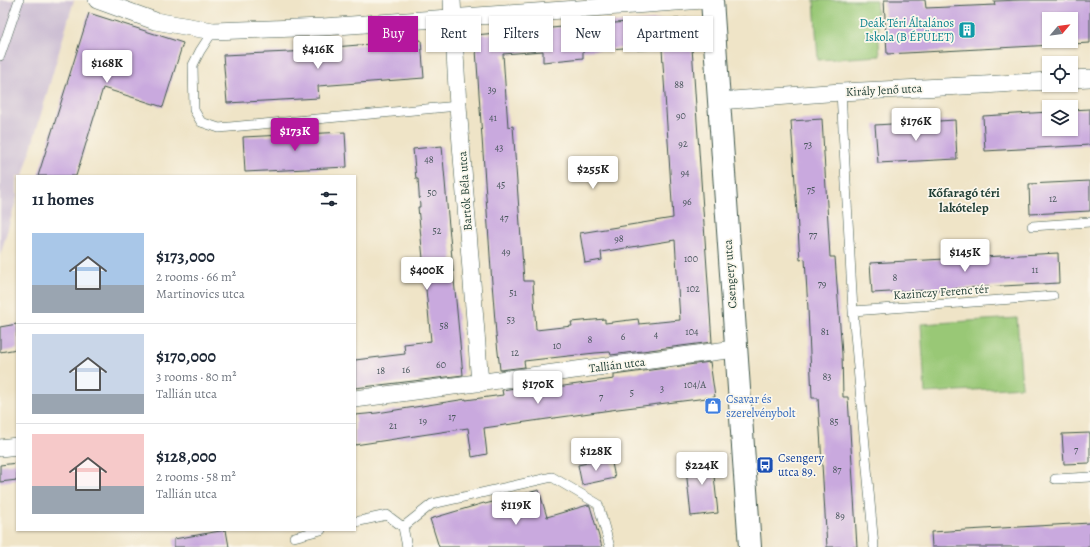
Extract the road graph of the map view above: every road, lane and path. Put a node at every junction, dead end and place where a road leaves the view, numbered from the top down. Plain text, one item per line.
1 (19, 0) edge
2 (97, 0) edge
3 (452, 0) edge
4 (704, 0) edge
5 (712, 0) edge
6 (453, 16) edge
7 (481, 16) edge
8 (426, 20) edge
9 (213, 31) junction
10 (455, 52) edge
11 (0, 56) edge
12 (1090, 78) edge
13 (1078, 79) edge
14 (1042, 81) edge
15 (841, 92) junction
16 (718, 101) junction
17 (458, 106) junction
18 (1090, 222) edge
19 (1032, 226) dead end
20 (1054, 296) dead end
21 (853, 311) junction
22 (735, 349) junction
23 (480, 383) junction
24 (356, 399) edge
25 (16, 446) edge
26 (0, 448) edge
27 (1090, 477) edge
28 (1055, 479) dead end
29 (356, 522) edge
30 (403, 527) junction
31 (316, 531) edge
32 (294, 536) dead end
33 (407, 547) edge
34 (610, 547) edge
35 (750, 547) edge
36 (874, 547) edge

1 - 11 lane
2 - 9 street
3 - 6 street, Bartók Béla utca
4 - 7 street
5 - 16 main road, Csengery utca
8 - 9 street
9 - 17 lane
10 - 17 street, Bartók Béla utca
12 - 13 street
14 - 15 street, Király Jenő utca
15 - 16 street, Király Jenő utca
15 - 21 lane
16 - 22 main road, Csengery utca
17 - 23 street, Bartók Béla utca
18 - 19 lane
20 - 21 lane, Kazinczy Ferenc tér
21 - 36 lane
22 - 23 street, Tallián utca
22 - 35 main road, Csengery utca
23 - 24 street, Tallián utca
25 - 26 street
27 - 28 lane
29 - 30 lane
30 - 33 lane
30 - 34 lane
31 - 32 lane

